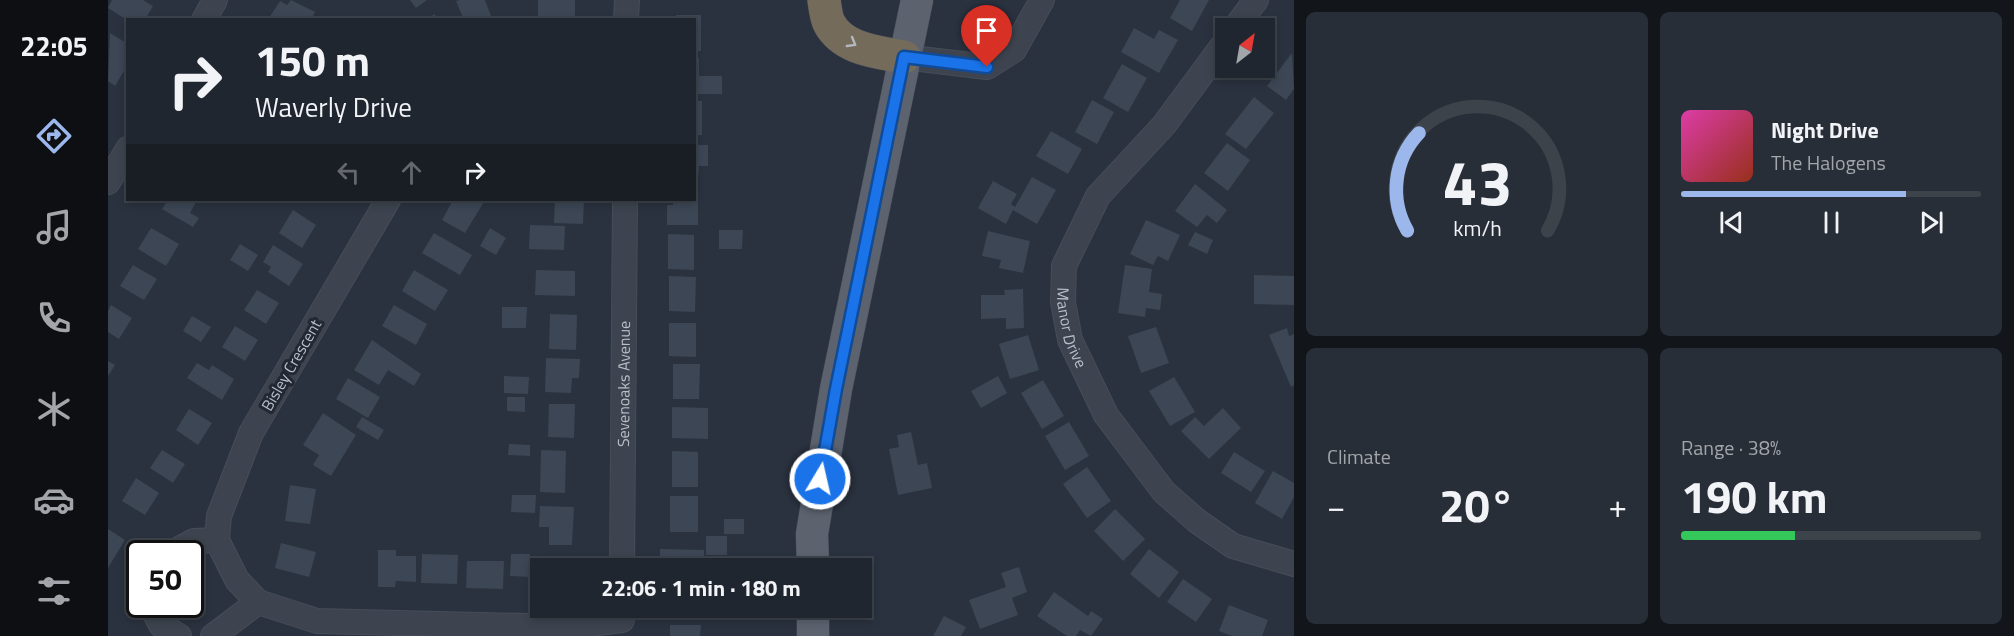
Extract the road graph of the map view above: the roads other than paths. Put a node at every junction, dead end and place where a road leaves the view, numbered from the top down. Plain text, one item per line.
1 (215, 0) edge
2 (627, 0) edge
3 (824, 0) edge
4 (917, 0) edge
5 (1042, 0) edge
6 (1256, 0) edge
7 (205, 18) edge
8 (626, 18) edge
9 (1242, 18) edge
10 (1215, 56) edge
11 (904, 57) junction
12 (126, 152) edge
13 (108, 182) edge
14 (387, 201) edge
15 (625, 201) edge
16 (217, 540) junction
17 (204, 541) edge
18 (622, 558) edge
19 (813, 558) edge
20 (1294, 564) edge
21 (258, 602) junction
22 (157, 618) edge
23 (813, 618) edge
24 (622, 621) edge
25 (179, 636) edge
26 (213, 636) edge
27 (813, 636) edge

1 - 7 street
2 - 8 street
3 -> 11 highway
4 - 11 main road
5 - 11 street
6 - 9 street
10 - 20 street, Manor Drive
11 - 19 main road
12 - 13 street
14 - 16 street, Bisley Crescent
15 - 18 street, Sevenoaks Avenue
16 - 17 street
16 - 21 street
21 - 24 street
21 - 26 street
22 - 25 street
23 - 27 main road

